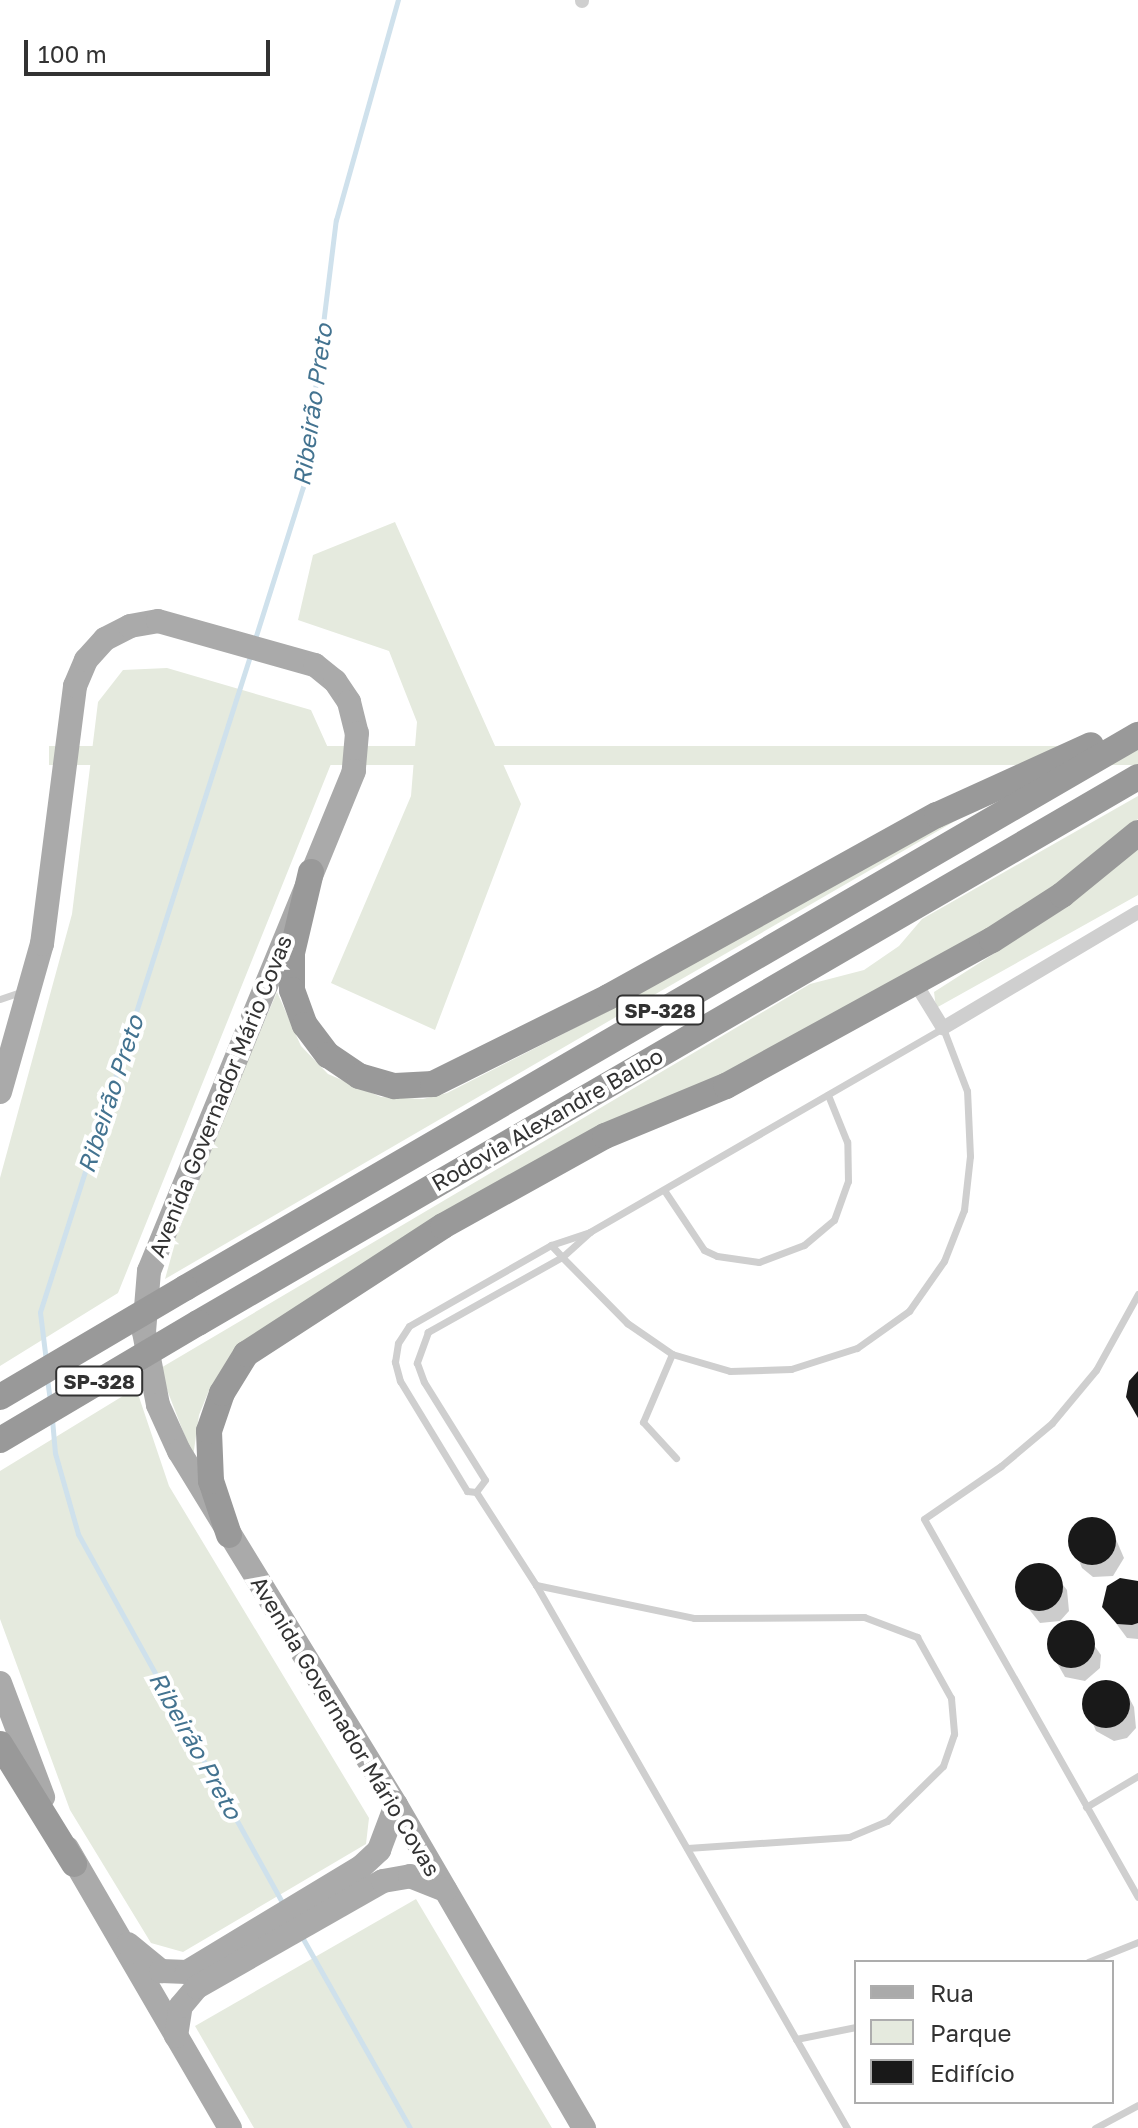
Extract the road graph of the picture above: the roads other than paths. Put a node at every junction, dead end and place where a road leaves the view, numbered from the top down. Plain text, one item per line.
1 (1138, 724) edge
2 (1138, 735) edge
3 (1138, 777) edge
4 (1138, 833) edge
5 (311, 872) junction
6 (1138, 912) edge
7 (916, 984) junction
8 (29, 989) junction
9 (0, 999) edge
10 (943, 1028) junction
11 (2, 1073) edge
12 (828, 1095) junction
13 (664, 1190) junction
14 (590, 1232) junction
15 (551, 1245) junction
16 (562, 1257) junction
17 (1138, 1294) edge
18 (672, 1354) junction
19 (0, 1397) edge
20 (0, 1440) edge
21 (676, 1458) dead end
22 (476, 1492) junction
23 (229, 1535) junction
24 (536, 1585) junction
25 (0, 1683) edge
26 (0, 1744) edge
27 (1138, 1776) edge
28 (396, 1805) junction
29 (1086, 1807) junction
30 (687, 1848) junction
31 (74, 1864) junction
32 (445, 1890) junction
33 (1138, 1897) edge
34 (328, 1902) junction
35 (115, 1932) junction
36 (1138, 1942) edge
37 (257, 1943) junction
38 (1093, 1960) edge
39 (854, 2027) edge
40 (176, 2036) junction
41 (796, 2039) junction
42 (1138, 2105) edge
43 (230, 2128) edge
44 (584, 2128) edge
45 (847, 2128) edge
46 (1095, 2128) edge

1 - 5 highway
2 - 19 highway, Rodovia Alexandre Balbo / SP-328, bridge
3 - 20 highway, Rodovia Alexandre Balbo / SP-328, bridge
4 - 7 highway
5 - 8 main road, Avenida Governador Mário Covas
5 - 23 main road, Avenida Governador Mário Covas
6 - 10 street
7 - 10 street
7 - 23 highway
8 - 9 lane
8 - 11 main road, Avenida Governador Mário Covas
10 - 12 lane
10 - 18 lane
12 - 13 lane
12 - 13 lane
13 - 14 lane
14 - 15 lane
14 - 16 lane
15 - 16 lane
15 - 22 lane
16 - 18 lane
16 - 22 lane
17 - 29 lane
18 - 21 lane
22 - 24 lane
23 - 28 main road, Avenida Governador Mário Covas
24 - 30 lane
24 - 30 lane
25 - 31 main road
26 - 31 highway
27 - 29 lane
28 - 32 main road, Avenida Governador Mário Covas
28 - 34 main road
29 - 33 lane
30 - 41 lane
31 - 35 main road
32 - 34 main road
32 - 44 main road, Avenida Governador Mário Covas
34 - 37 main road
35 - 37 main road
35 - 40 main road
36 - 38 lane
37 - 40 main road
39 - 41 lane
40 - 43 main road
41 - 45 lane
42 - 46 lane

